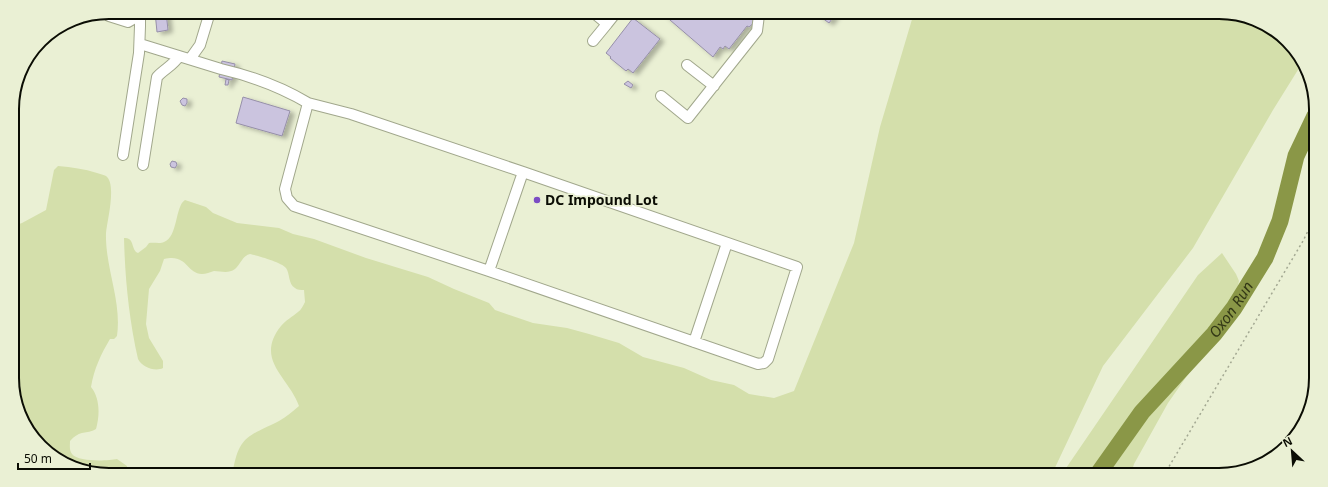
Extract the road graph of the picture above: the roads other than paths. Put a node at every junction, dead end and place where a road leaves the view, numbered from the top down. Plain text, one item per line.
1 (119, 19) edge
2 (132, 19) edge
3 (140, 19) edge
4 (208, 19) edge
5 (601, 19) edge
6 (611, 19) edge
7 (758, 19) edge
8 (607, 24) junction
9 (593, 41) dead end
10 (140, 44) junction
11 (179, 56) junction
12 (190, 59) junction
13 (687, 65) dead end
14 (714, 86) junction
15 (661, 96) dead end
16 (308, 103) junction
17 (123, 155) dead end
18 (143, 165) dead end
19 (523, 172) junction
20 (727, 243) junction
21 (489, 271) junction
22 (694, 342) junction

1 - 2 street
3 - 10 street
4 - 12 street
5 - 8 street
6 - 8 street
7 - 14 street
8 - 9 street
10 - 11 street
10 - 17 street
11 - 12 street
11 - 18 street
12 - 16 street
13 - 14 street
14 - 15 street
16 - 19 street
16 - 21 street
19 - 20 street
19 - 21 street
20 - 22 street
20 - 22 street
21 - 22 street

